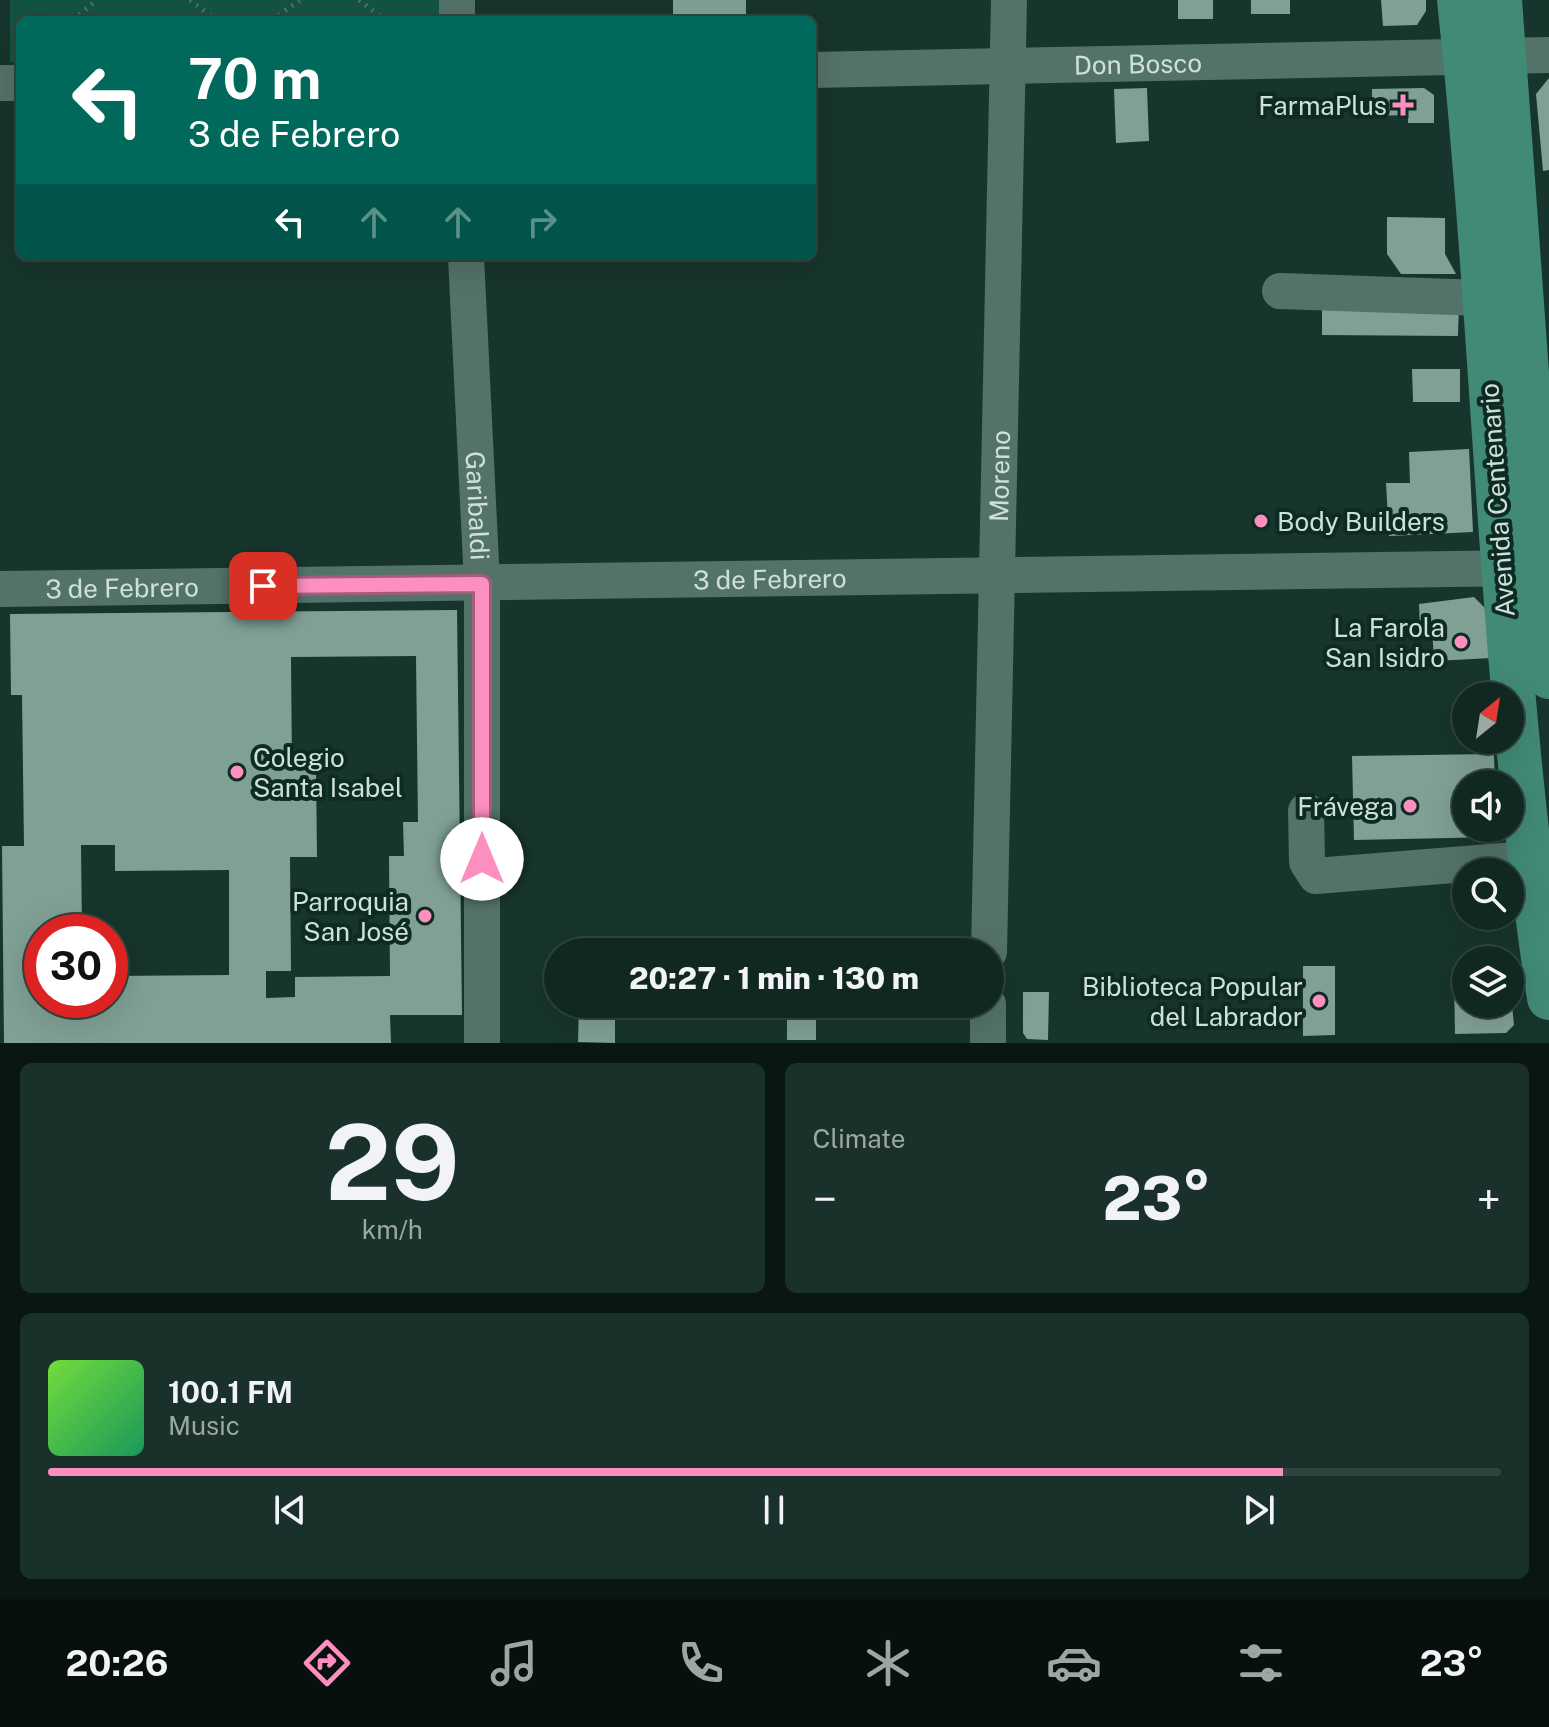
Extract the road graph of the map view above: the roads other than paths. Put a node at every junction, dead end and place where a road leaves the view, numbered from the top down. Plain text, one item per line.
1 (1009, 0) edge
2 (1459, 0) edge
3 (1500, 0) edge
4 (1549, 55) edge
5 (1485, 57) junction
6 (1008, 66) junction
7 (816, 70) edge
8 (466, 260) edge
9 (1280, 291) dead end
10 (1482, 298) junction
11 (1521, 568) junction
12 (996, 575) junction
13 (482, 584) junction
14 (0, 589) edge
15 (1549, 677) edge
16 (1306, 811) dead end
17 (1527, 859) junction
18 (989, 938) edge
19 (1549, 998) edge
20 (988, 1018) edge
21 (482, 1043) edge
22 (988, 1043) edge

1 - 6 street, Moreno
2 - 5 main road, Avenida Centenario
3 - 5 main road, Avenida Centenario
4 - 5 street, Don Bosco
5 - 6 street, Don Bosco
5 - 10 main road, Avenida Centenario
5 - 11 main road, Avenida Centenario
6 - 7 street, Don Bosco
6 - 12 street, Moreno
8 - 13 street, Garibaldi
9 - 10 street
10 - 11 main road, Avenida Centenario
11 - 12 street, 3 de Febrero
11 - 15 main road, Avenida Centenario
11 - 17 main road, Avenida Centenario
12 - 13 street, 3 de Febrero
12 - 18 street, Moreno
13 - 14 street, 3 de Febrero
13 - 21 street, Garibaldi
16 - 17 street
17 - 19 main road, Avenida Centenario
20 - 22 street

